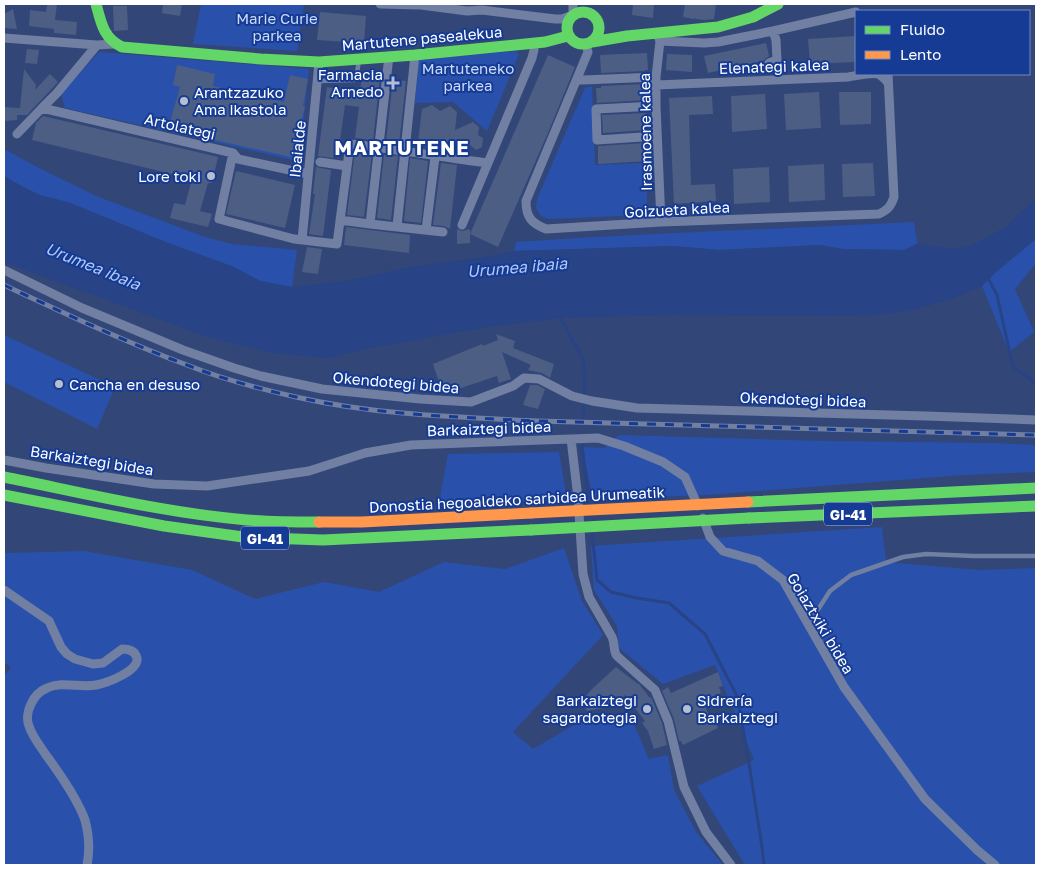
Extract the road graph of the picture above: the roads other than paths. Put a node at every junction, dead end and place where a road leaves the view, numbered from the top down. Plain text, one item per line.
1 (96, 4) edge
2 (380, 4) edge
3 (778, 4) edge
4 (411, 5) edge
5 (573, 9) edge
6 (855, 12) edge
7 (599, 25) junction
8 (773, 31) junction
9 (568, 36) junction
10 (627, 36) junction
11 (658, 36) junction
12 (4, 38) edge
13 (533, 43) junction
14 (589, 43) junction
15 (114, 44) junction
16 (97, 45) junction
17 (415, 55) junction
18 (389, 56) junction
19 (360, 59) junction
20 (319, 62) junction
21 (768, 63) dead end
22 (865, 75) edge
23 (888, 78) edge
24 (578, 79) junction
25 (318, 81) junction
26 (656, 81) junction
27 (656, 106) junction
28 (42, 108) junction
29 (17, 134) dead end
30 (657, 136) junction
31 (379, 147) junction
32 (406, 152) junction
33 (233, 153) junction
34 (435, 157) junction
35 (320, 162) dead end
36 (487, 163) junction
37 (347, 166) junction
38 (308, 174) junction
39 (340, 220) junction
40 (661, 222) junction
41 (370, 224) junction
42 (462, 225) dead end
43 (397, 226) junction
44 (426, 230) junction
45 (444, 232) dead end
46 (302, 240) junction
47 (4, 270) edge
48 (1036, 420) edge
49 (571, 439) junction
50 (4, 460) edge
51 (4, 477) edge
52 (1036, 488) edge
53 (4, 495) edge
54 (1036, 506) edge
55 (1008, 507) junction
56 (1036, 515) edge
57 (1036, 556) edge
58 (4, 590) edge
59 (806, 622) junction
60 (88, 865) edge
61 (731, 865) edge
62 (995, 865) edge

1 - 15 main road
2 - 4 street
3 - 11 main road
4 - 5 street
5 - 7 main road
5 - 9 main road
6 - 8 street
7 - 10 main road
7 - 14 main road
8 - 11 street
8 - 21 street
9 - 13 main road, Martutene pasealekua
9 - 14 main road
10 - 11 main road
10 - 14 main road
11 - 26 street, Irasmoene kalea
12 - 16 street
13 - 17 main road, Martutene pasealekua
13 - 36 street
14 - 24 street, Goizueta kalea
15 - 16 street
15 - 20 main road, Martutene pasealekua
16 - 28 street
17 - 18 main road, Martutene pasealekua
17 - 32 street
18 - 19 main road, Martutene pasealekua
18 - 31 street
19 - 20 main road, Martutene pasealekua
19 - 25 lane
20 - 25 street, Ibaialde
22 - 26 street, Elenategi kalea
23 - 40 street, Goizueta kalea
24 - 26 street
24 - 40 street, Goizueta kalea
25 - 38 street, Ibaialde
26 - 27 street, Irasmoene kalea
27 - 30 street, Irasmoene kalea
27 - 30 street
28 - 29 street
28 - 33 street, Artolategi
30 - 40 street, Irasmoene kalea
31 - 32 street
31 - 37 street
31 - 41 street
32 - 34 street
32 - 43 street
33 - 38 street, Artolategi
33 - 46 street
34 - 36 street
34 - 44 street
35 - 37 street
36 - 42 street
37 - 39 street
38 - 46 street, Ibaialde
39 - 41 street
39 - 46 street
41 - 43 street
43 - 44 street
44 - 45 street
47 - 48 street, Okendotegi bidea
49 - 50 street, Barkaiztegi bidea
49 - 59 street, Goiaztxiki bidea
49 - 61 street, Barkaiztegi bidea
51 - 52 main road, Donostia hegoaldeko sarbidea Urumeatik / GI-41, bridge
53 - 55 main road, Donostia hegoaldeko sarbidea Urumeatik / GI-41, bridge
54 - 55 main road, Donostia hegoaldeko sarbidea Urumeatik / GI-41
55 - 56 main road
57 - 59 lane
58 - 60 street
59 - 62 street, Goiaztxiki bidea

